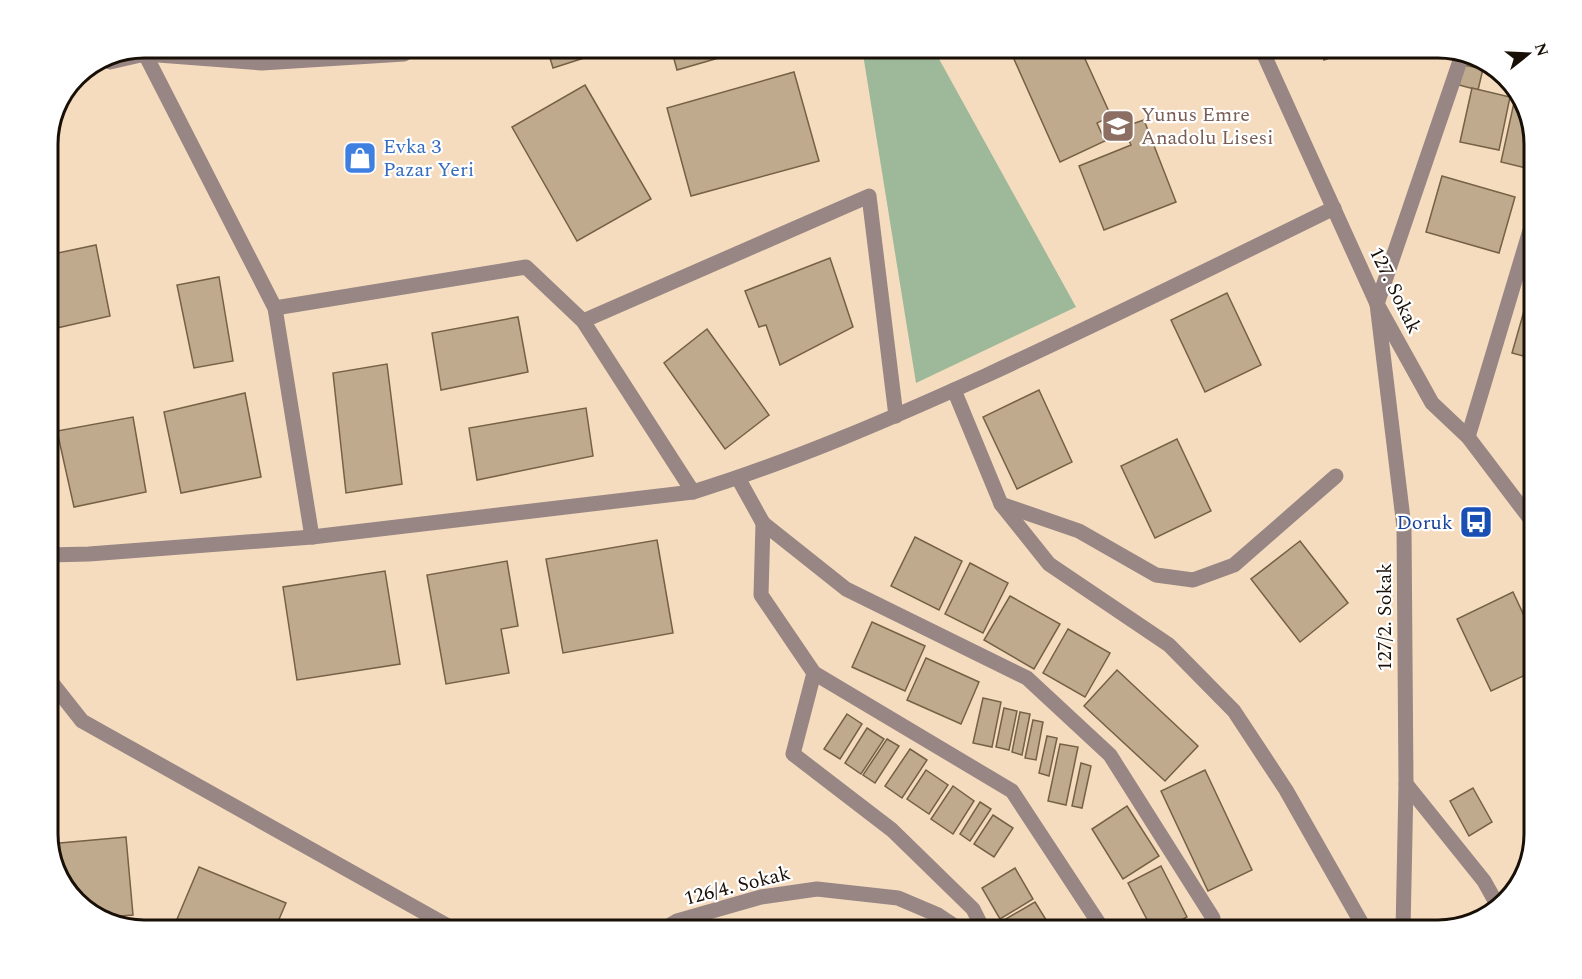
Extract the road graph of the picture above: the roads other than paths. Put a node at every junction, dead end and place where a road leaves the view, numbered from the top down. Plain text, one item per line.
1 (147, 58) edge
2 (247, 58) edge
3 (341, 58) edge
4 (1266, 58) edge
5 (1460, 61) edge
6 (1334, 208) junction
7 (1523, 253) edge
8 (1377, 304) junction
9 (275, 308) junction
10 (583, 321) junction
11 (954, 390) junction
12 (896, 416) junction
13 (1468, 437) junction
14 (1336, 476) dead end
15 (738, 478) junction
16 (693, 492) junction
17 (1000, 504) junction
18 (1524, 510) edge
19 (764, 523) junction
20 (312, 537) junction
21 (59, 555) edge
22 (814, 673) junction
23 (59, 692) edge
24 (1407, 784) junction
25 (1494, 899) edge
26 (1213, 918) dead end
27 (437, 920) edge
28 (680, 920) edge
29 (946, 920) edge
30 (978, 920) edge
31 (1097, 920) edge
32 (1360, 920) edge
33 (1403, 920) edge

1 - 9 street
2 - 3 street
4 - 6 street, 127. Sokak
5 - 8 street
6 - 8 street, 127. Sokak
6 - 11 street
7 - 13 street
8 - 13 street, 127. Sokak
8 - 24 street, 127/2. Sokak
9 - 10 street
9 - 20 street
10 - 12 street
10 - 16 street
11 - 12 street
11 - 17 street
12 - 15 street
13 - 18 street, 127. Sokak
14 - 17 street
15 - 16 street
15 - 19 street
16 - 20 street
17 - 32 street
19 - 22 street
19 - 26 street
20 - 21 street
22 - 30 street
22 - 31 street
23 - 27 street
24 - 25 street
24 - 33 street, 127/2. Sokak
28 - 29 street, 126/4. Sokak

